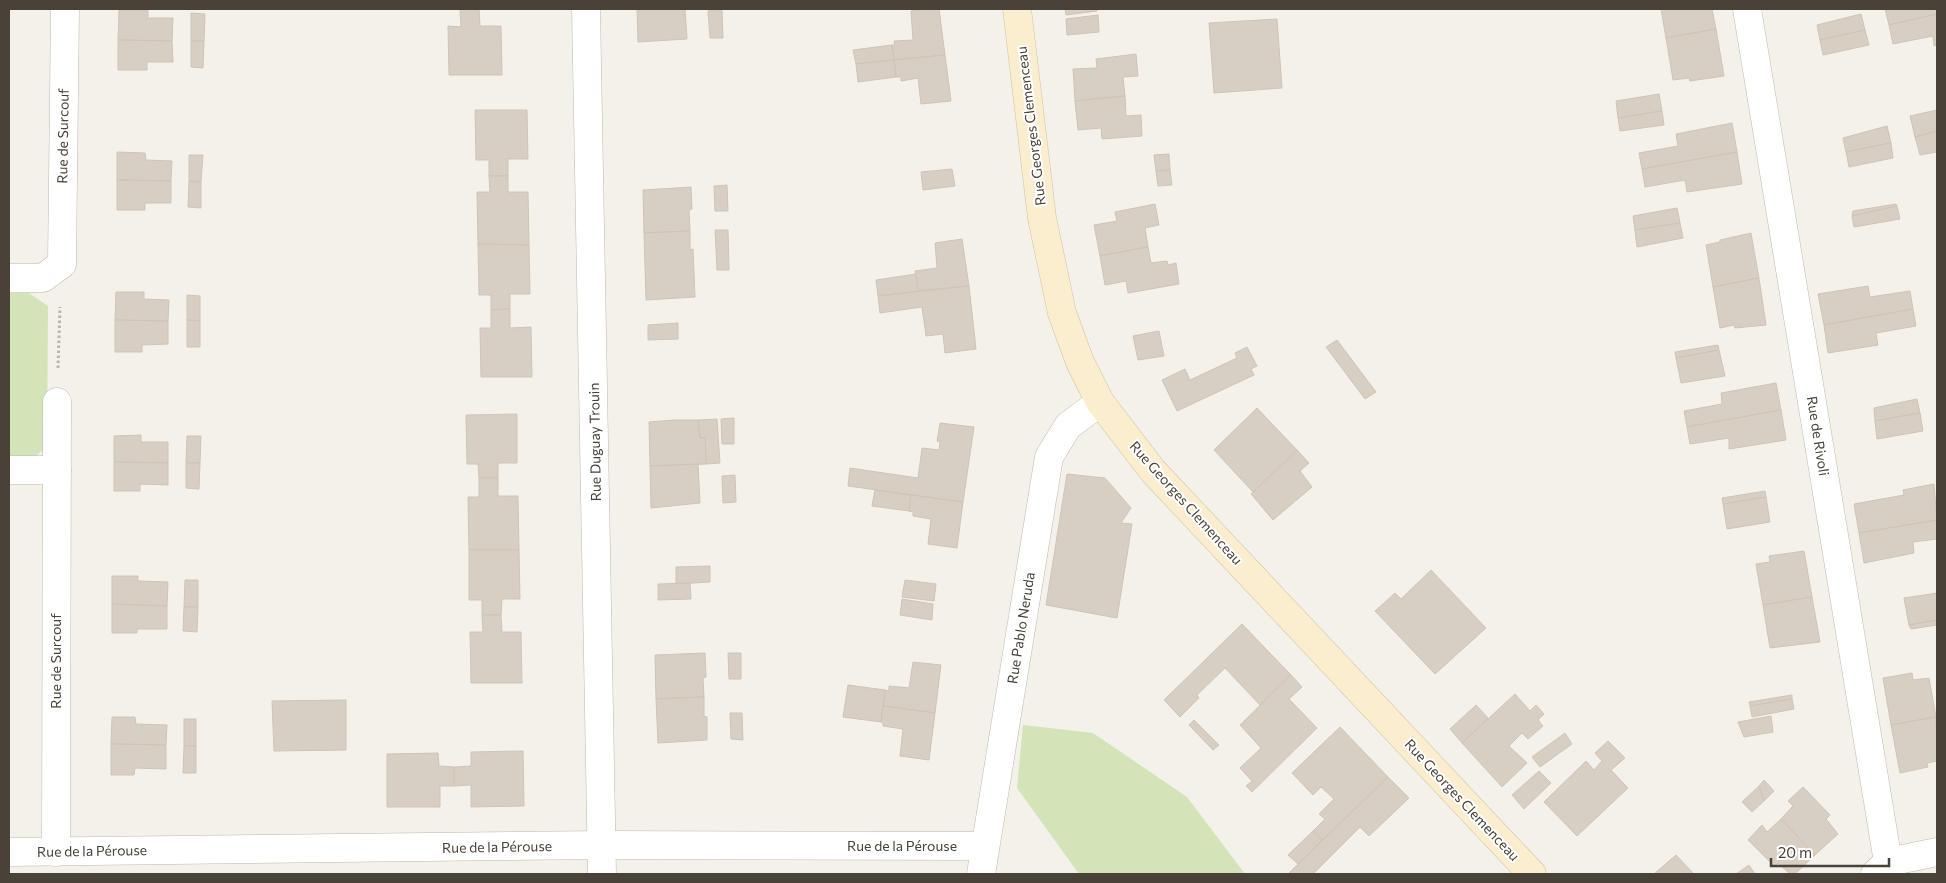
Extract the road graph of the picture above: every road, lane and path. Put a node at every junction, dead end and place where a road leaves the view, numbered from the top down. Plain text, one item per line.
1 (65, 9) edge
2 (586, 9) edge
3 (1017, 9) edge
4 (1747, 9) edge
5 (62, 264) junction
6 (9, 278) edge
7 (57, 402) joint
8 (1100, 402) junction
9 (9, 470) edge
10 (57, 470) junction
11 (603, 845) junction
12 (985, 846) junction
13 (9, 852) edge
14 (56, 852) junction
15 (1937, 852) edge
16 (1882, 868) edge
17 (602, 874) edge
18 (981, 874) edge
19 (1532, 874) edge

1 - 5 street, Rue de Surcouf
2 - 11 street, Rue Duguay Trouin
3 - 8 main road, Rue Georges Clemenceau
4 - 16 street, Rue de Rivoli
5 - 6 street
5 - 7 path
7 - 10 street, Rue de Surcouf
8 - 12 street, Rue Pablo Neruda
8 - 19 main road, Rue Georges Clemenceau
9 - 10 street
10 - 14 street, Rue de Surcouf
11 - 12 street, Rue de la Pérouse
11 - 14 street, Rue de la Pérouse
11 - 17 street, Rue Duguay Trouin
12 - 18 street, Rue Pablo Neruda
13 - 14 street, Rue de la Pérouse
15 - 16 street

